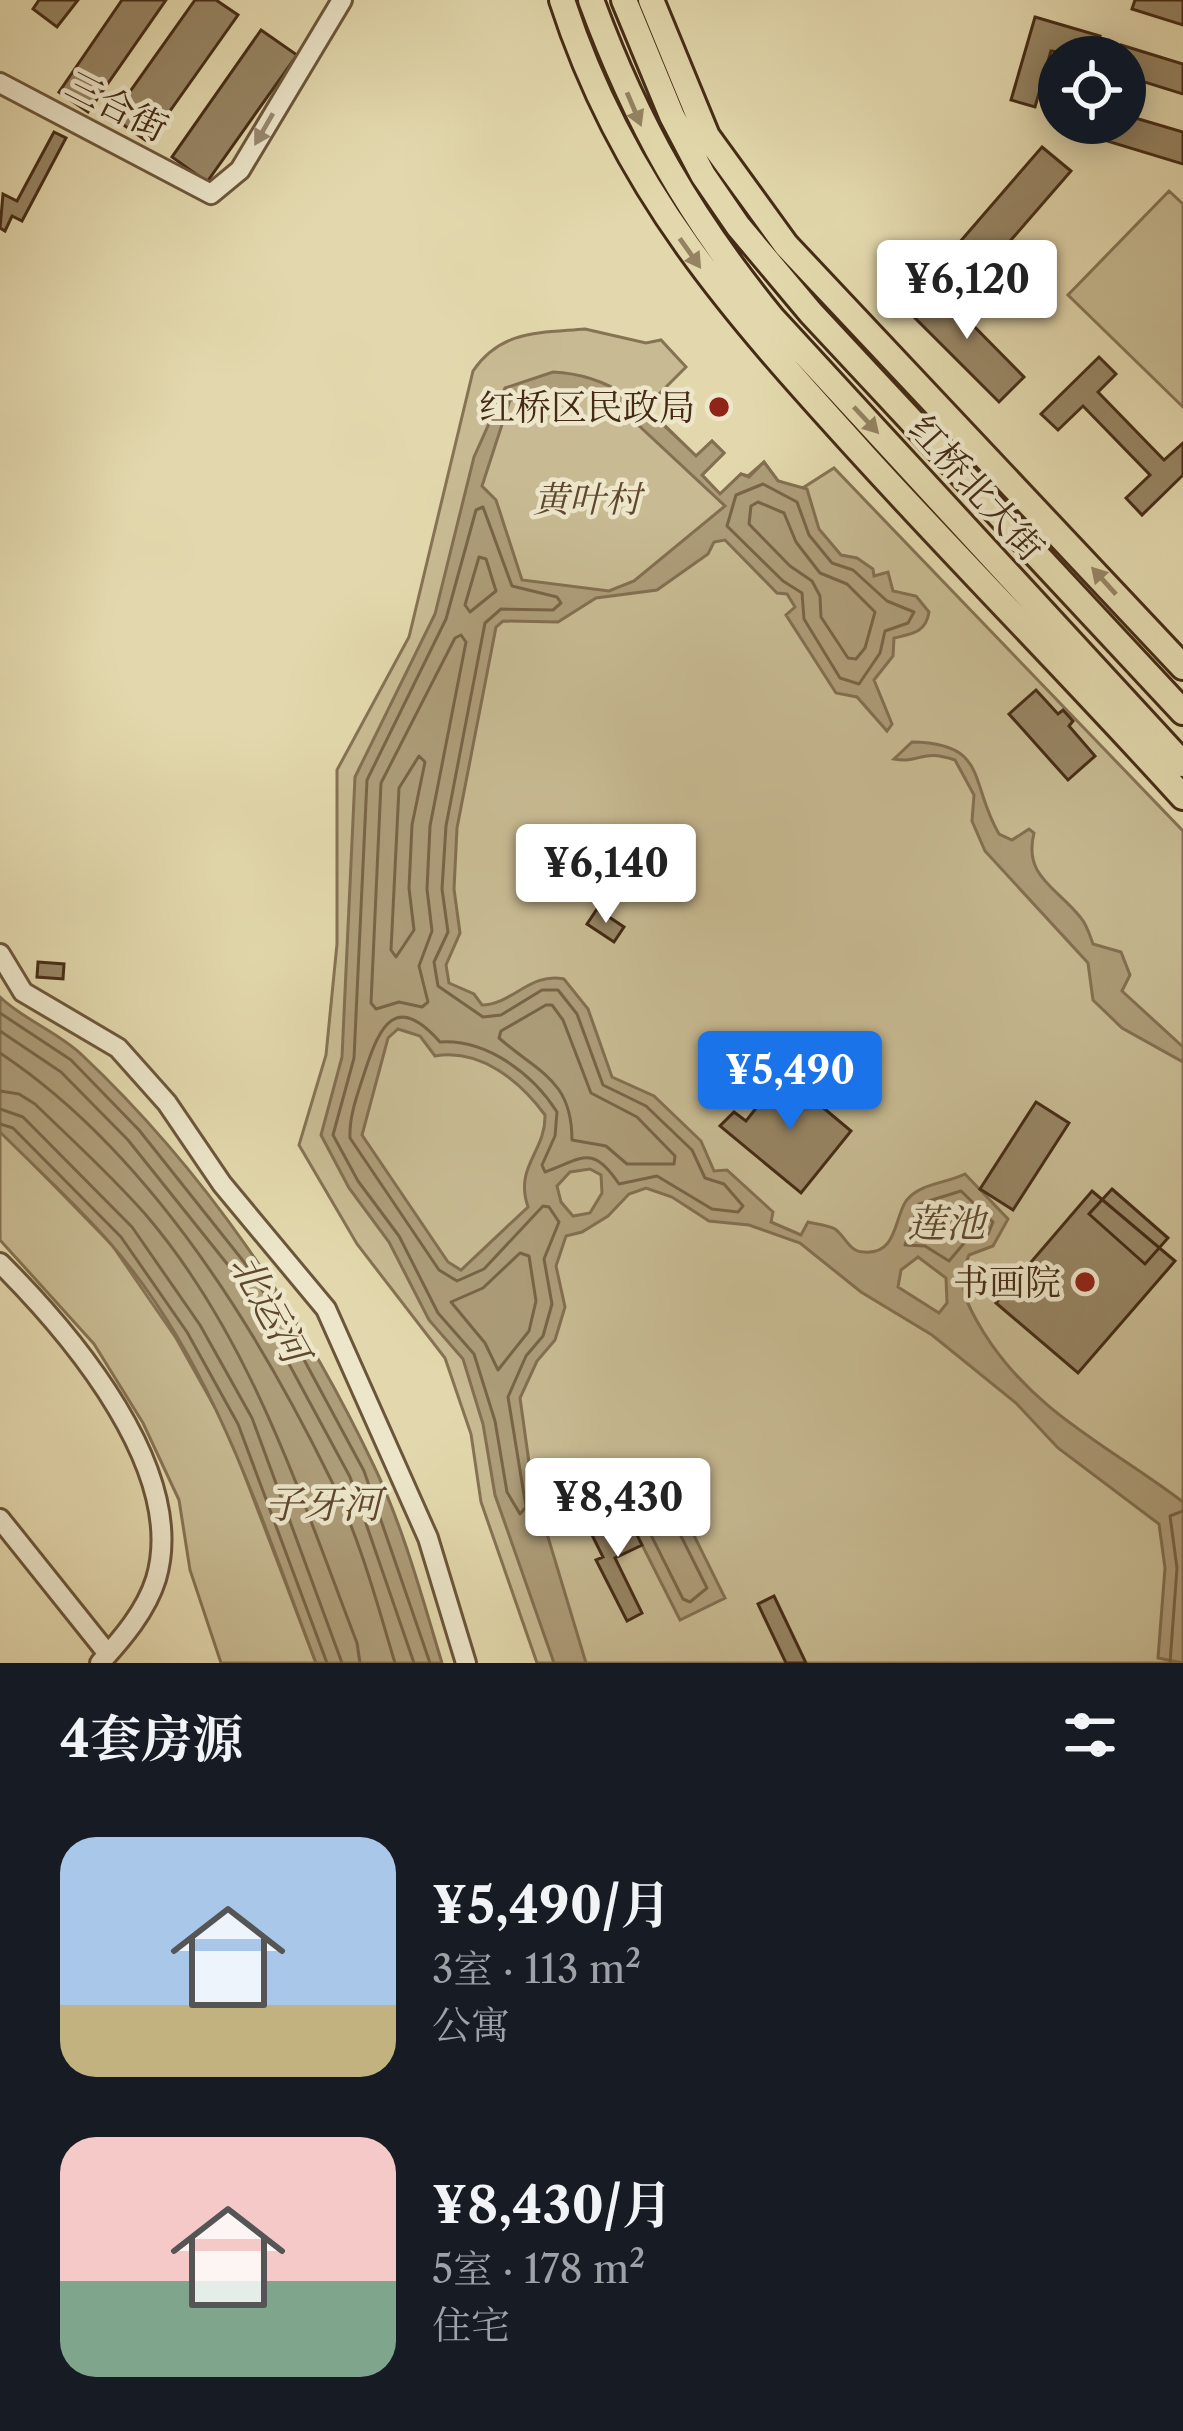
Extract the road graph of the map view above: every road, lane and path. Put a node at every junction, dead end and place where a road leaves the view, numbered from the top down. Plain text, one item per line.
1 (342, 0) edge
2 (562, 0) edge
3 (591, 0) edge
4 (623, 0) edge
5 (651, 0) edge
6 (0, 83) edge
7 (965, 436) junction
8 (922, 518) junction
9 (1083, 601) junction
10 (1035, 607) junction
11 (1121, 642) junction
12 (1183, 667) edge
13 (1183, 680) edge
14 (1183, 712) edge
15 (1183, 764) edge
16 (1183, 796) edge
17 (0, 954) edge
18 (0, 1263) edge
19 (0, 1519) edge
20 (104, 1659) edge
21 (466, 1663) edge

1 -> 6 street, 三合街
2 -> 8 main road
3 -> 10 main road, 红桥北大街
4 - 9 main road, 红桥北大街
5 - 7 main road
7 - 9 main road
12 -> 7 main road
8 - 10 main road
8 - 16 main road
9 - 11 main road, 红桥北大街
10 - 15 main road, 红桥北大街
11 - 13 main road
11 - 14 main road, 红桥北大街
17 - 21 street
18 - 20 street
19 - 20 street

